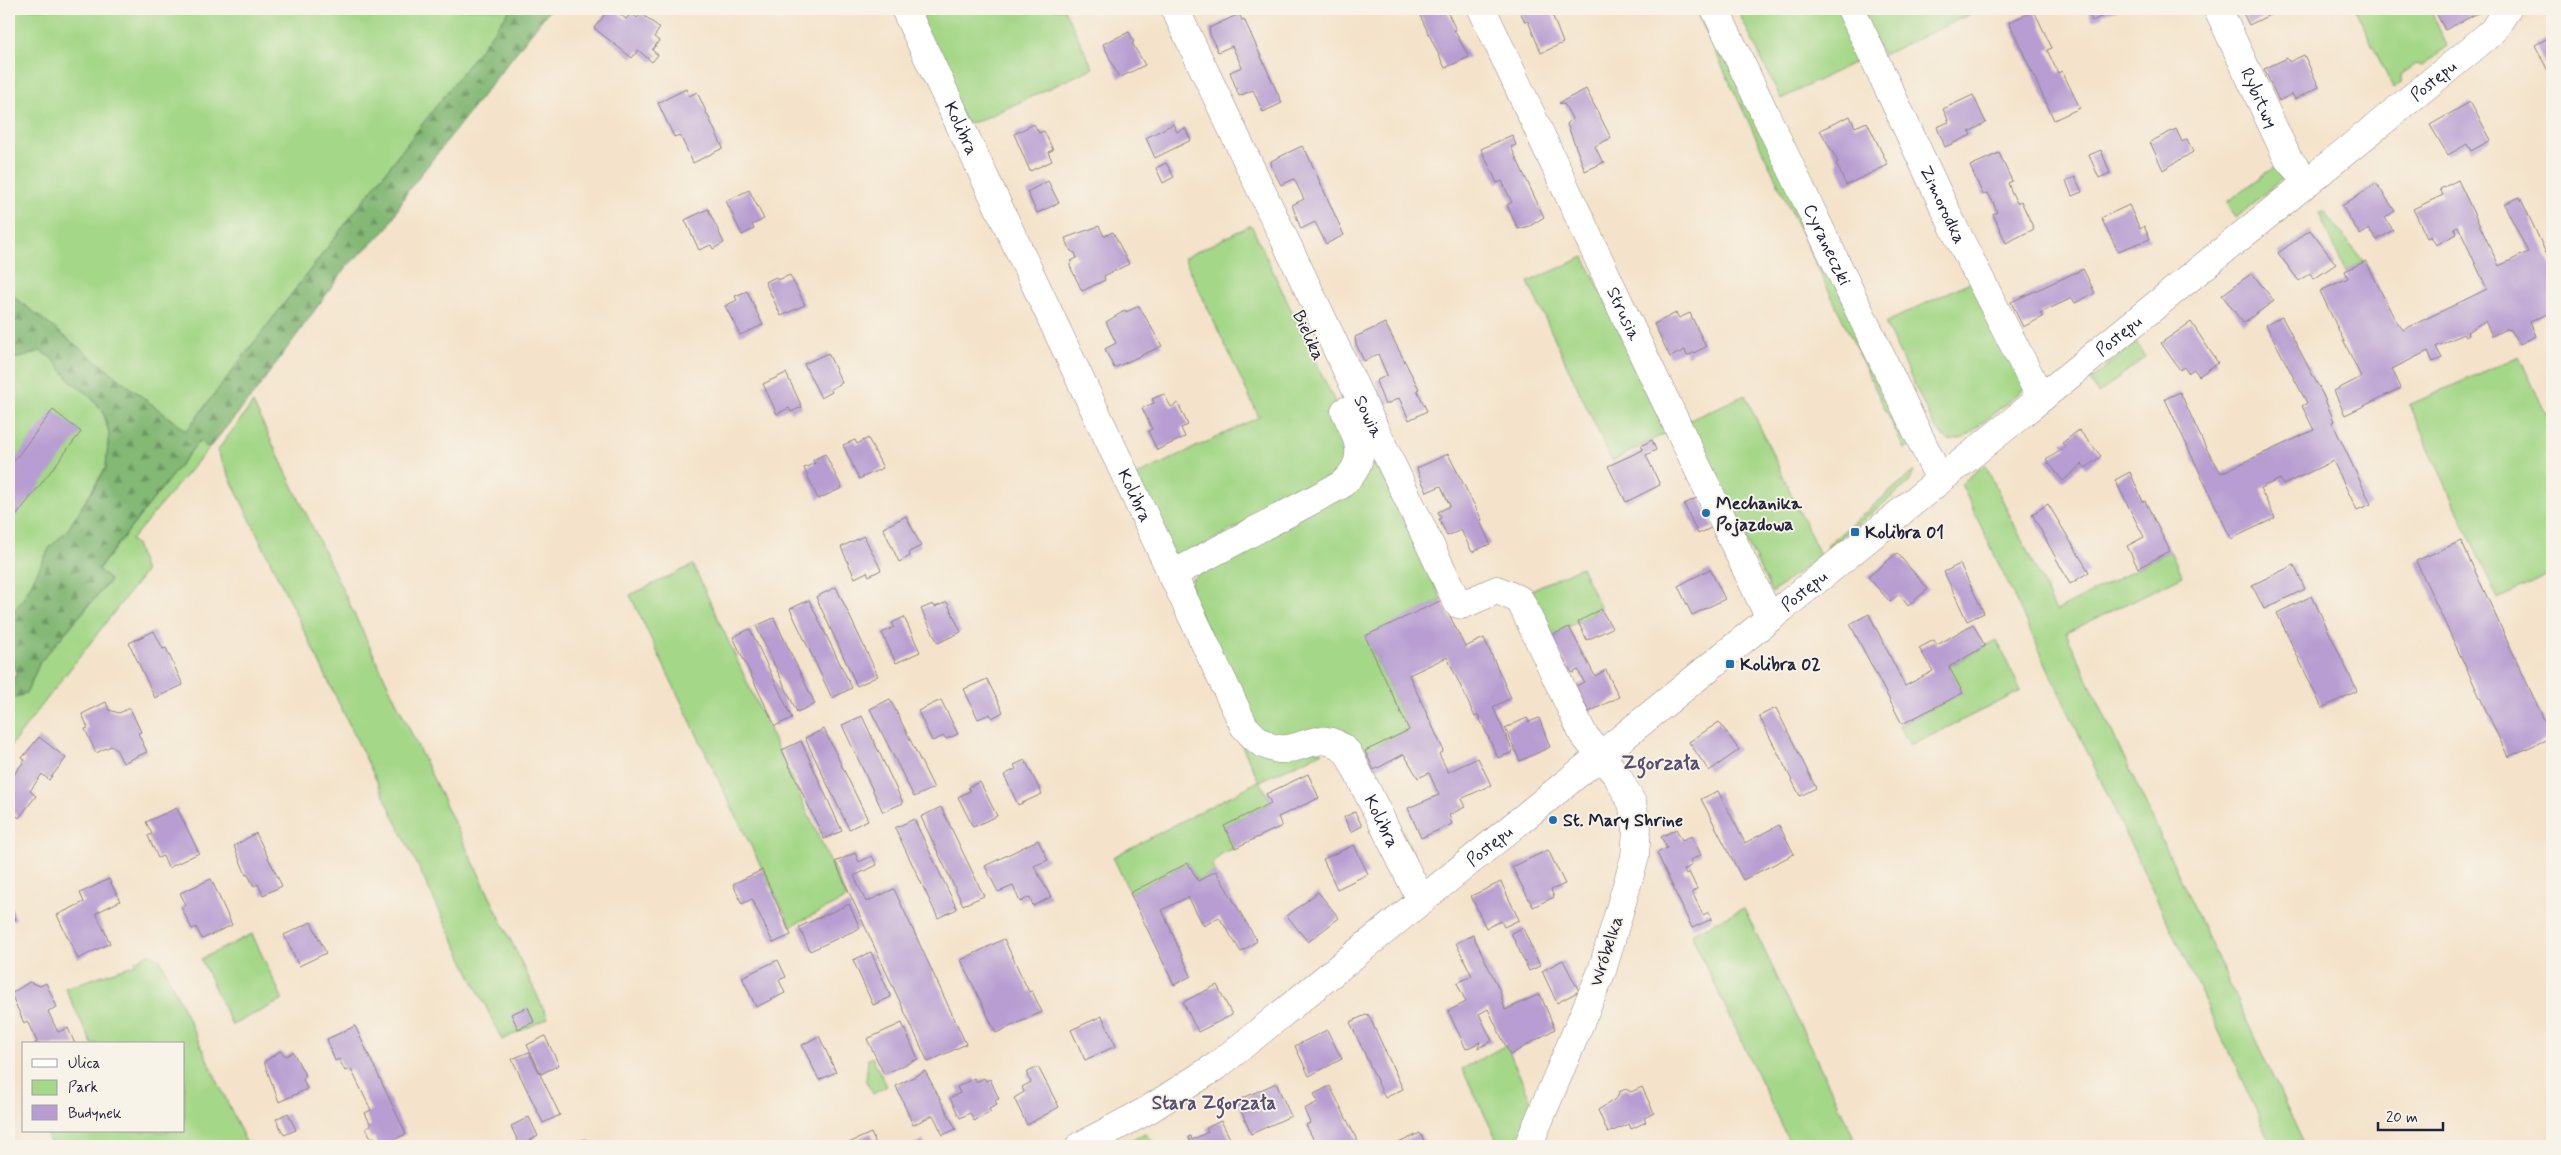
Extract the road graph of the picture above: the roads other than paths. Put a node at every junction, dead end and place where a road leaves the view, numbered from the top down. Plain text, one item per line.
1 (904, 9) edge
2 (1155, 9) edge
3 (1174, 9) edge
4 (1482, 9) edge
5 (1715, 9) edge
6 (1851, 9) edge
7 (2218, 9) edge
8 (2507, 9) edge
9 (2308, 182) junction
10 (2041, 398) junction
11 (1940, 480) junction
12 (1171, 576) junction
13 (1772, 616) junction
14 (1599, 756) junction
15 (1421, 900) junction
16 (1080, 1146) edge
17 (1528, 1146) edge

1 - 12 street, Kolibra
2 - 12 street, Bielika
3 - 14 street, Sowia
4 - 13 street, Strusia
5 - 11 street, Cyraneczki
6 - 10 street, Zimorodka
7 - 9 street, Rybitwy
8 - 9 street, Postępu
9 - 10 street, Postępu
10 - 11 street, Postępu
11 - 13 street, Postępu
12 - 15 street, Kolibra
13 - 14 street, Postępu
14 - 15 street, Postępu
14 - 17 street, Wróbelka
15 - 16 street, Postępu

